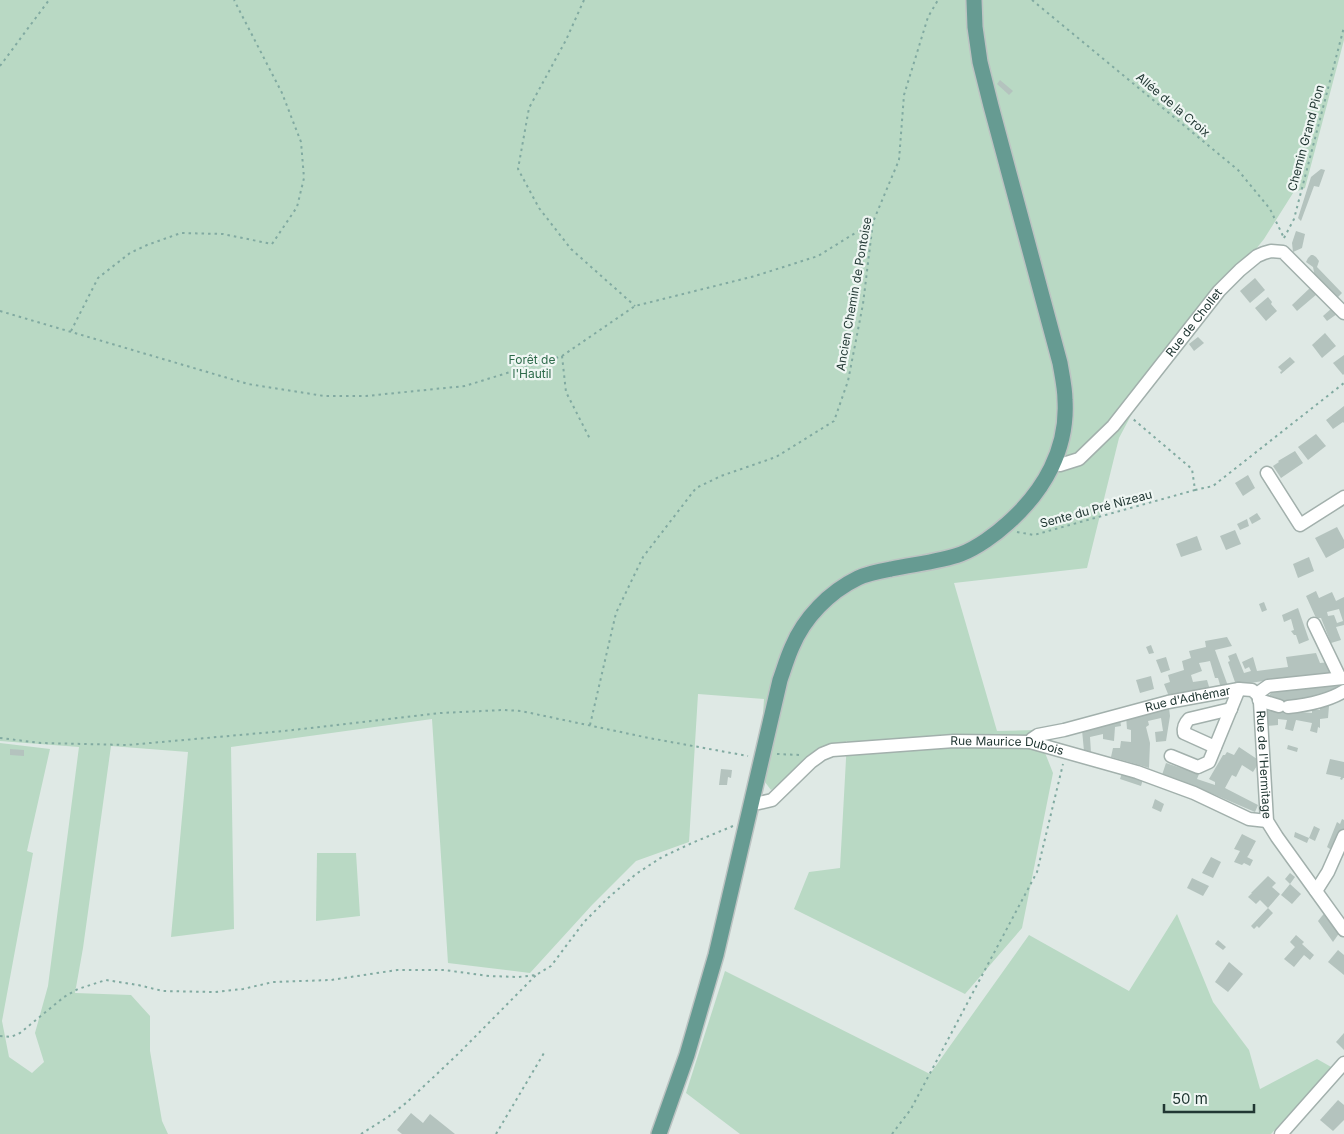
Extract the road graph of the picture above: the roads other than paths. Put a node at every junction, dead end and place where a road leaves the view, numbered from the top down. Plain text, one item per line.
1 (974, 0) edge
2 (1344, 312) edge
3 (1055, 463) junction
4 (1267, 473) dead end
5 (1344, 497) edge
6 (1314, 624) dead end
7 (1342, 678) edge
8 (1239, 689) junction
9 (1344, 691) edge
10 (1259, 698) junction
11 (1231, 709) junction
12 (1030, 742) junction
13 (1215, 747) junction
14 (1171, 756) dead end
15 (752, 802) junction
16 (1267, 821) junction
17 (1344, 836) edge
18 (1316, 892) junction
19 (1344, 930) edge
20 (1344, 1063) edge
21 (659, 1134) edge
22 (1281, 1134) edge

1 - 3 main road
2 - 3 street, Rue de Chollet
3 - 15 main road
4 - 5 street
6 - 7 street
7 - 10 street
8 - 10 street, Rue d'Adhémar
8 - 11 street
8 - 12 street, Rue d'Adhémar
9 - 10 street, Rue d'Adhémar
10 - 16 street, Rue de l'Hermitage
11 - 13 street
11 - 13 street
12 - 15 street, Rue Maurice Dubois
12 - 16 street, Rue Maurice Dubois
13 - 14 street
15 - 21 main road
16 - 18 street, Rue de l'Hermitage
17 - 18 street
18 - 19 street, Rue de l'Hermitage
20 - 22 street

